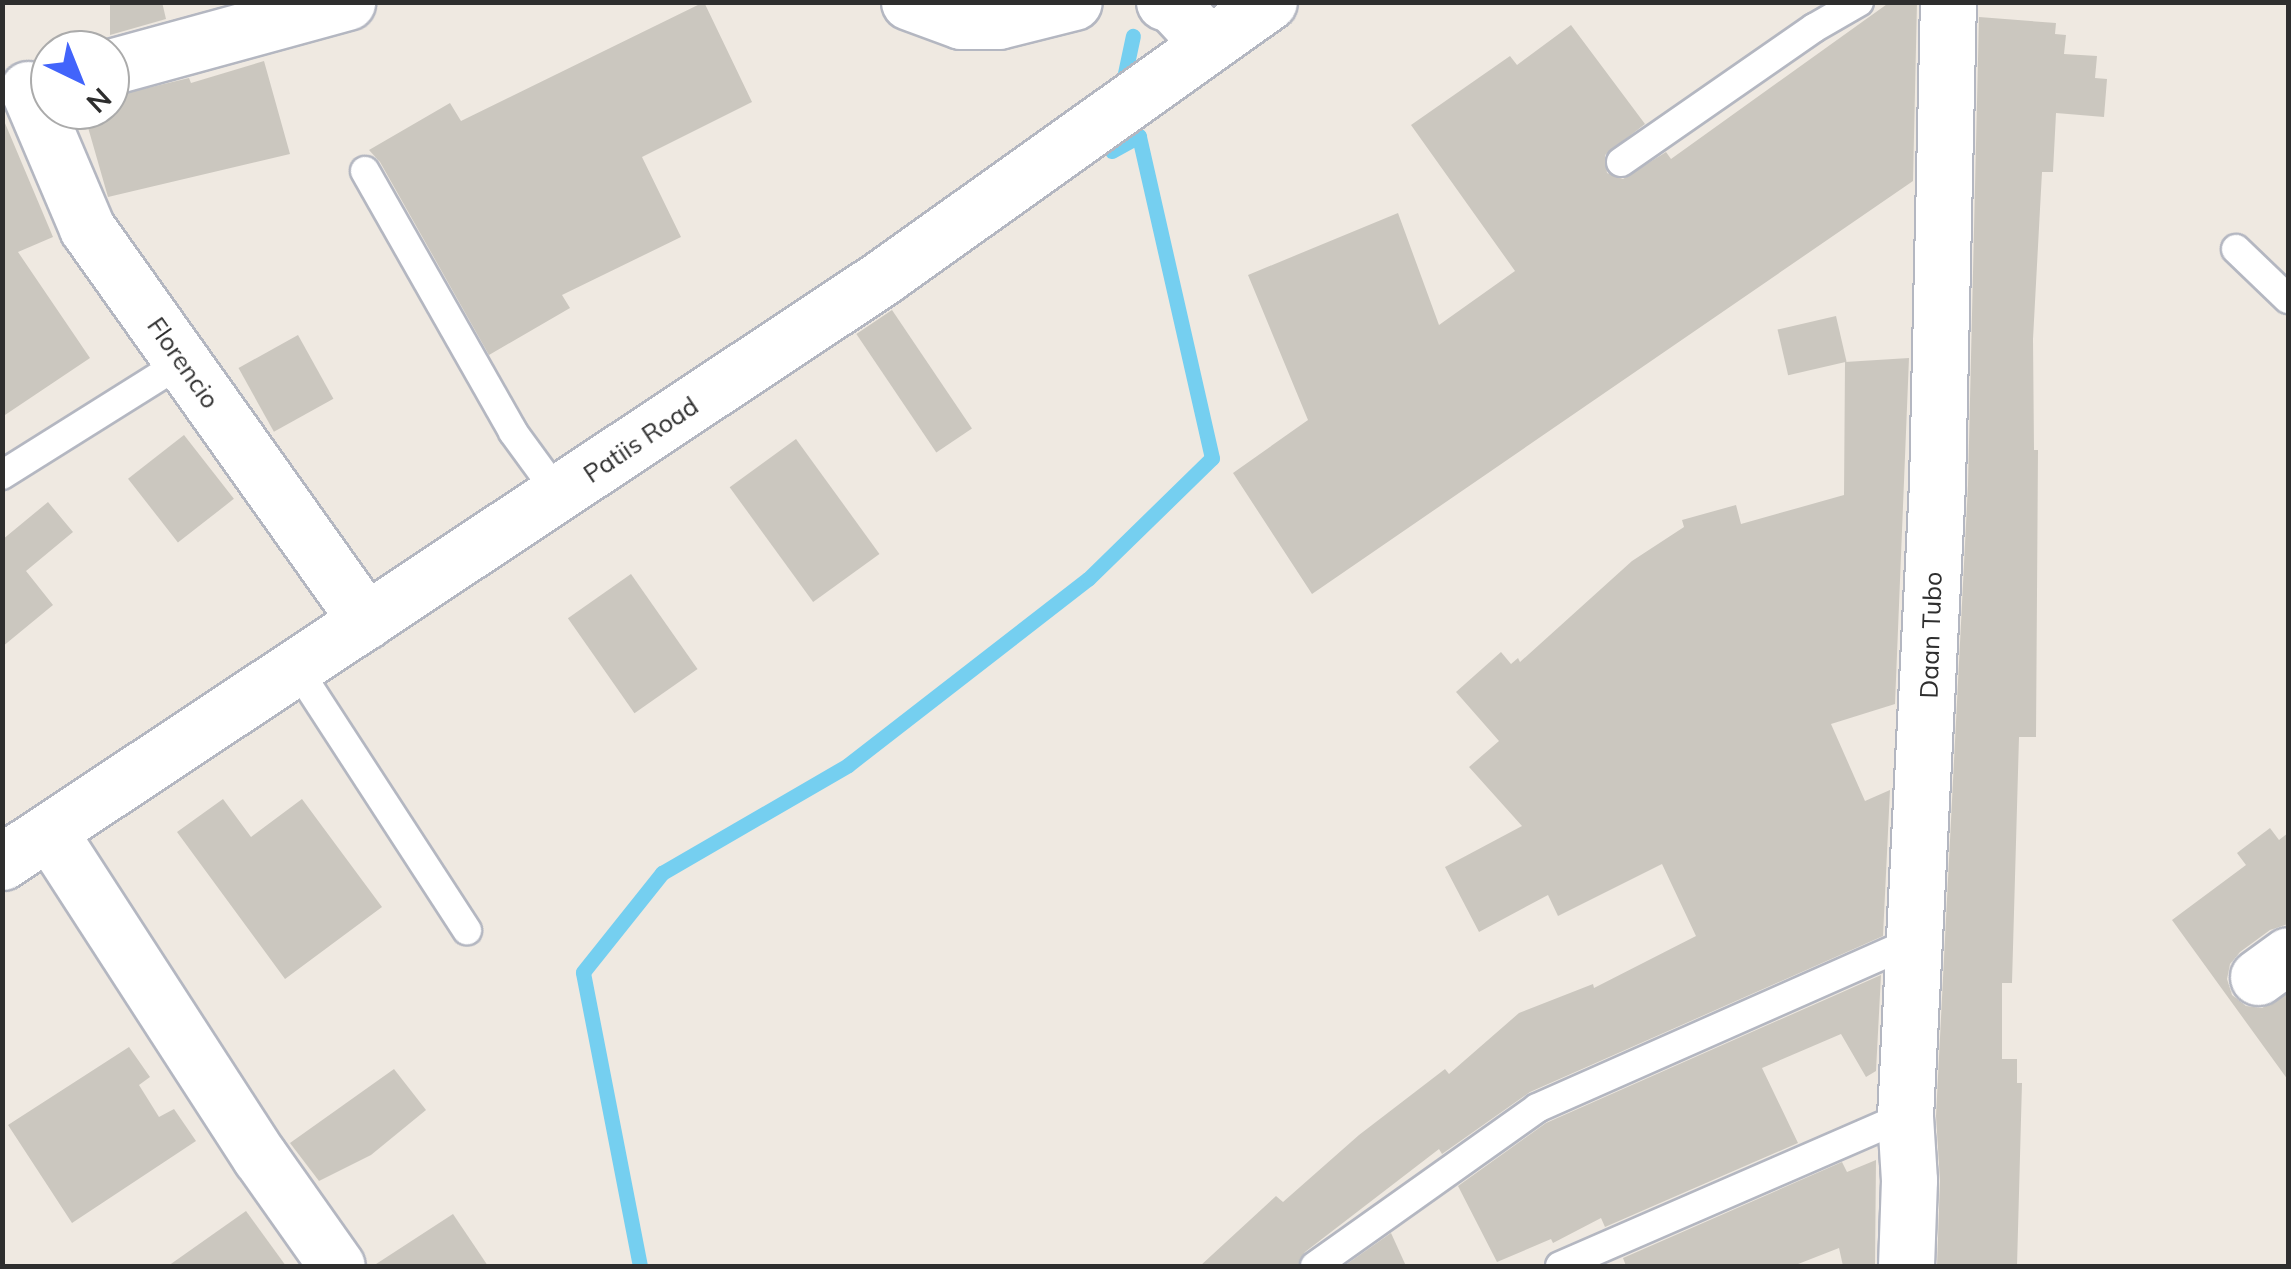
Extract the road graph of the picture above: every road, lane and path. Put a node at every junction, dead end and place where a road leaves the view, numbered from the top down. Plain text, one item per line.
1 (347, 2) edge
2 (909, 2) edge
3 (1074, 2) edge
4 (1164, 2) edge
5 (1269, 2) edge
6 (1859, 2) edge
7 (1948, 2) edge
8 (1814, 15) edge
9 (1210, 44) junction
10 (130, 62) edge
11 (27, 89) edge
12 (1621, 162) dead end
13 (365, 171) dead end
14 (2236, 250) dead end
15 (2288, 299) edge
16 (182, 362) junction
17 (2, 474) edge
18 (559, 495) junction
19 (366, 621) junction
20 (296, 667) junction
21 (50, 833) junction
22 (2, 862) edge
23 (467, 930) dead end
24 (1914, 941) junction
25 (1905, 1116) junction
26 (337, 1266) edge
27 (1315, 1266) edge
28 (1560, 1266) edge
29 (1906, 1266) edge

1 - 10 street
2 - 3 street
4 - 9 street
5 - 9 street, Patiis Road
6 - 8 lane
7 - 24 street, Daan Tubo
8 - 12 lane
9 - 18 street, Patiis Road
11 - 16 street, Florencio
13 - 18 lane
14 - 15 lane
16 - 17 lane
16 - 19 street, Florencio
18 - 19 street, Patiis Road
19 - 20 street, Patiis Road
20 - 21 street, Patiis Road
20 - 23 lane
21 - 22 street, Patiis Road
21 - 26 street
24 - 25 street, Daan Tubo
24 - 27 lane
25 - 28 lane
25 - 29 street, Daan Tubo

